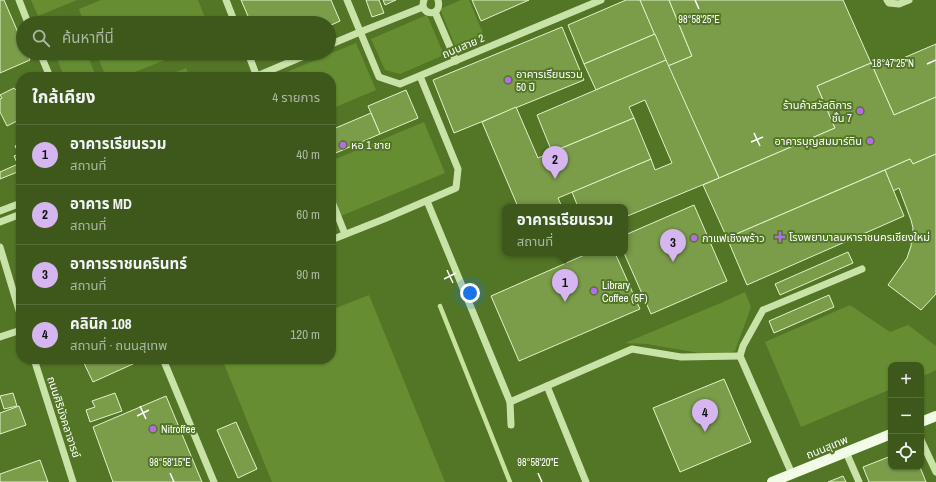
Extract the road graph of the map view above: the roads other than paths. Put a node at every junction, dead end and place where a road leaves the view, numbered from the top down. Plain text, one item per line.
1 (19, 0) edge
2 (226, 0) edge
3 (348, 0) edge
4 (438, 0) edge
5 (601, 0) edge
6 (909, 0) edge
7 (893, 2) edge
8 (423, 4) edge
9 (435, 12) junction
10 (25, 16) edge
11 (232, 16) edge
12 (360, 32) junction
13 (336, 43) edge
14 (43, 60) edge
15 (251, 60) edge
16 (295, 60) edge
17 (456, 61) junction
18 (48, 72) edge
19 (255, 72) edge
20 (268, 72) edge
21 (420, 76) junction
22 (427, 201) junction
23 (16, 205) edge
24 (0, 211) edge
25 (336, 212) edge
26 (16, 216) edge
27 (0, 222) edge
28 (345, 234) junction
29 (336, 238) edge
30 (0, 247) edge
31 (862, 269) dead end
32 (16, 300) edge
33 (16, 331) edge
34 (0, 336) edge
35 (740, 356) junction
36 (36, 364) edge
37 (165, 364) edge
38 (547, 386) junction
39 (510, 402) junction
40 (936, 416) edge
41 (924, 421) edge
42 (511, 425) dead end
43 (888, 435) edge
44 (924, 446) edge
45 (846, 452) junction
46 (936, 472) edge
47 (792, 474) junction
48 (73, 482) edge
49 (214, 482) edge
50 (586, 482) edge
51 (772, 482) edge
52 (859, 482) edge

1 - 10 street
2 - 11 street
3 - 12 street, ถนนสาย 2
4 - 9 street
5 - 17 street, ถนนสาย 2
6 - 7 street
8 - 9 street
8 - 12 street
9 - 17 street
12 - 13 street
12 - 21 street, ถนนสาย 2
14 - 18 street
15 - 19 street
16 - 20 street
17 - 21 street, ถนนสาย 2
21 - 22 street
22 - 28 street
22 - 39 street
23 - 24 street
25 - 28 street
26 - 27 street
28 - 29 street
30 - 32 street
31 - 35 street
33 - 34 street
35 - 38 street
35 - 47 street
36 - 48 street, ถนนศิริมังคลาจารย์
37 - 49 street
38 - 39 street
38 - 50 street
39 - 42 street
40 - 41 main road
43 - 45 main road, ถนนสุเทพ
44 - 46 street
45 - 47 main road, ถนนสุเทพ
45 - 52 street
47 - 51 main road, ถนนสุเทพ

